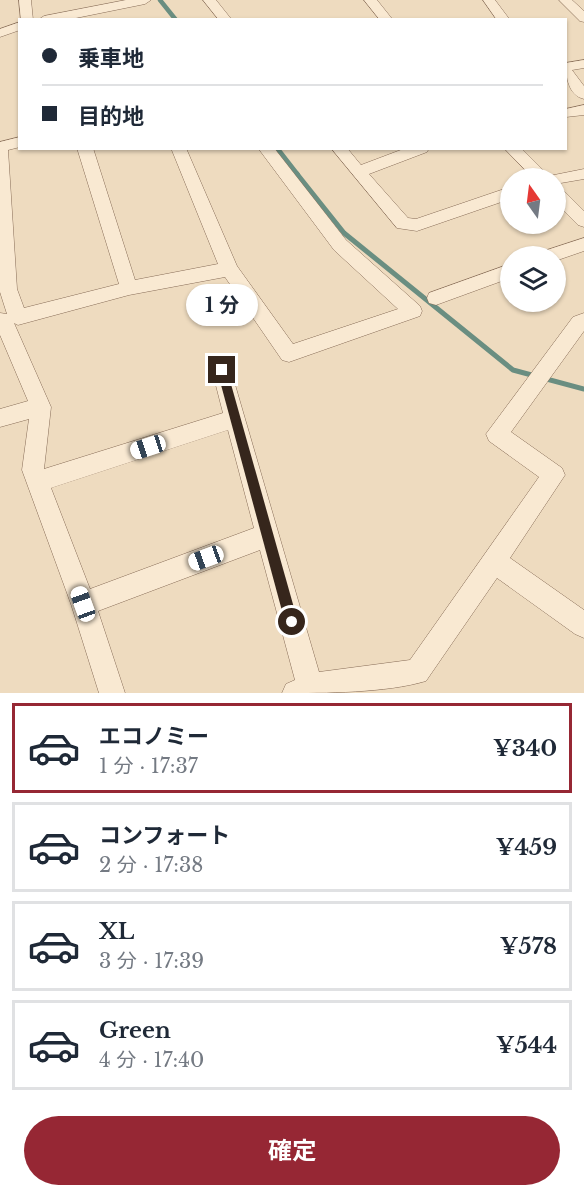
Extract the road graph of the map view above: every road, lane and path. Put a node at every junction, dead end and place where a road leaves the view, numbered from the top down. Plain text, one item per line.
1 (25, 0) edge
2 (143, 0) edge
3 (209, 0) edge
4 (386, 0) edge
5 (489, 0) edge
6 (565, 0) edge
7 (371, 1) edge
8 (113, 2) edge
9 (27, 18) edge
10 (52, 18) edge
11 (136, 18) edge
12 (224, 18) edge
13 (385, 18) edge
14 (502, 18) edge
15 (584, 18) edge
16 (18, 27) edge
17 (0, 33) edge
18 (584, 64) edge
19 (567, 67) edge
20 (567, 73) edge
21 (584, 95) edge
22 (584, 110) edge
23 (567, 112) edge
24 (18, 142) edge
25 (0, 147) edge
26 (86, 150) edge
27 (179, 150) edge
28 (267, 150) edge
29 (340, 150) edge
30 (417, 150) edge
31 (514, 150) edge
32 (532, 168) edge
33 (358, 172) junction
34 (584, 174) edge
35 (566, 177) edge
36 (500, 196) edge
37 (566, 203) edge
38 (584, 221) edge
39 (584, 244) edge
40 (566, 250) edge
41 (229, 269) junction
42 (500, 275) edge
43 (129, 288) junction
44 (436, 298) dead end
45 (7, 319) edge
46 (584, 321) edge
47 (222, 370) dead end
48 (41, 407) junction
49 (0, 418) edge
50 (236, 418) junction
51 (38, 482) junction
52 (268, 535) junction
53 (493, 561) junction
54 (83, 604) junction
55 (584, 625) edge
56 (302, 690) edge
57 (112, 693) edge

1 - 9 street
2 - 8 street
2 - 11 street
3 - 12 street
4 - 7 street
5 - 14 street
6 - 15 street
7 - 13 street
8 - 10 street
16 - 17 street
18 - 19 street
20 - 21 street
22 - 23 street
24 - 25 street
25 - 45 street
26 - 43 street
27 - 41 street
28 - 41 street
29 - 33 street
30 - 33 street
31 - 32 street
33 - 36 street
34 - 35 street
37 - 38 street
39 - 40 street
41 - 43 street
42 - 44 street
43 - 45 street
45 - 48 street
46 - 53 street
47 - 50 street
48 - 49 street
48 - 51 street
50 - 51 street
50 - 52 street
51 - 54 street
52 - 54 street
52 - 56 street
53 - 55 street
53 - 56 street
54 - 57 street

